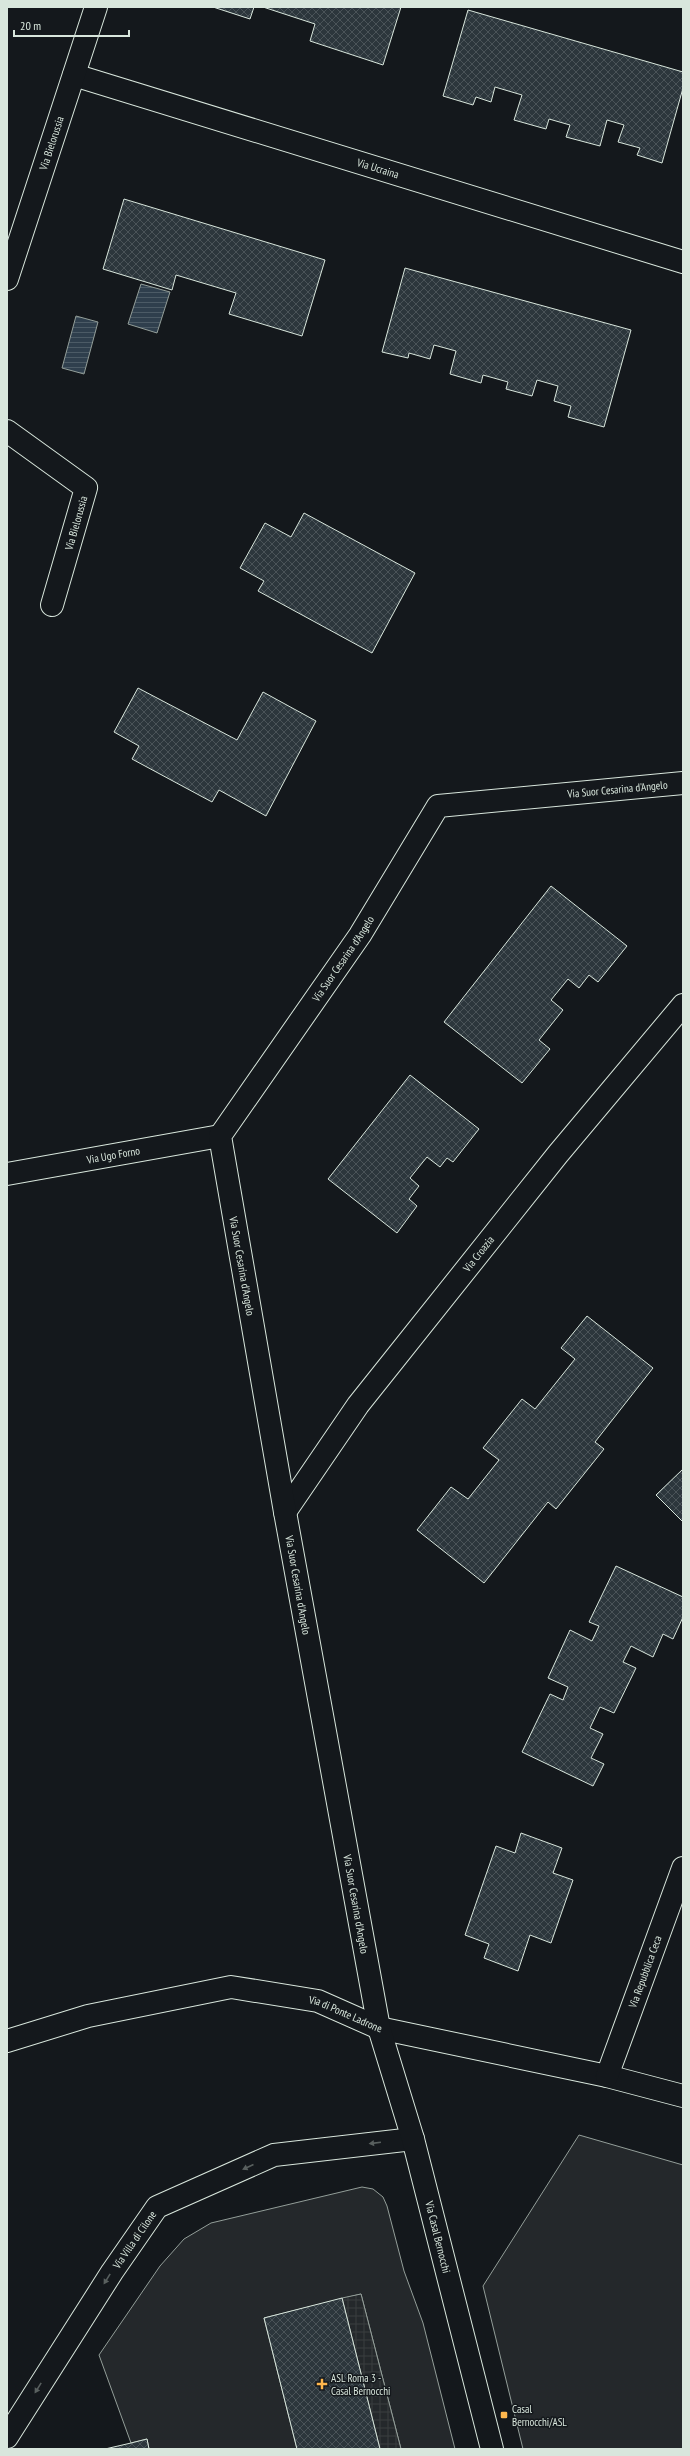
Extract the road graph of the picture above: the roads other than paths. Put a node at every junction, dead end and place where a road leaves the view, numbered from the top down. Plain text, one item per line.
1 (96, 7) edge
2 (74, 75) junction
3 (683, 262) edge
4 (7, 278) edge
5 (7, 431) edge
6 (52, 605) dead end
7 (683, 783) edge
8 (683, 1005) edge
9 (220, 1136) junction
10 (7, 1174) edge
11 (285, 1512) junction
12 (683, 1868) edge
13 (379, 2028) junction
14 (7, 2041) edge
15 (607, 2076) junction
16 (683, 2096) edge
17 (413, 2139) junction
18 (7, 2437) edge
19 (492, 2449) edge

1 - 2 street, Via Bielorussia
2 - 3 street, Via Ucraina
2 - 4 street, Via Bielorussia
5 - 6 street, Via Bielorussia
7 - 9 street, Via Suor Cesarina d'Angelo
8 - 11 street, Via Croazia
9 - 10 street, Via Ugo Forno
9 - 11 street, Via Suor Cesarina d'Angelo
11 - 13 street, Via Suor Cesarina d'Angelo
12 - 15 street, Via Repubblica Ceca
13 - 14 street, Via di Ponte Ladrone
13 - 15 street, Via di Ponte Ladrone
13 - 17 street, Via Casal Bernocchi
15 - 16 street, Via di Ponte Ladrone
17 -> 18 street, Via Villa di Cilone
17 - 19 street, Via Casal Bernocchi

